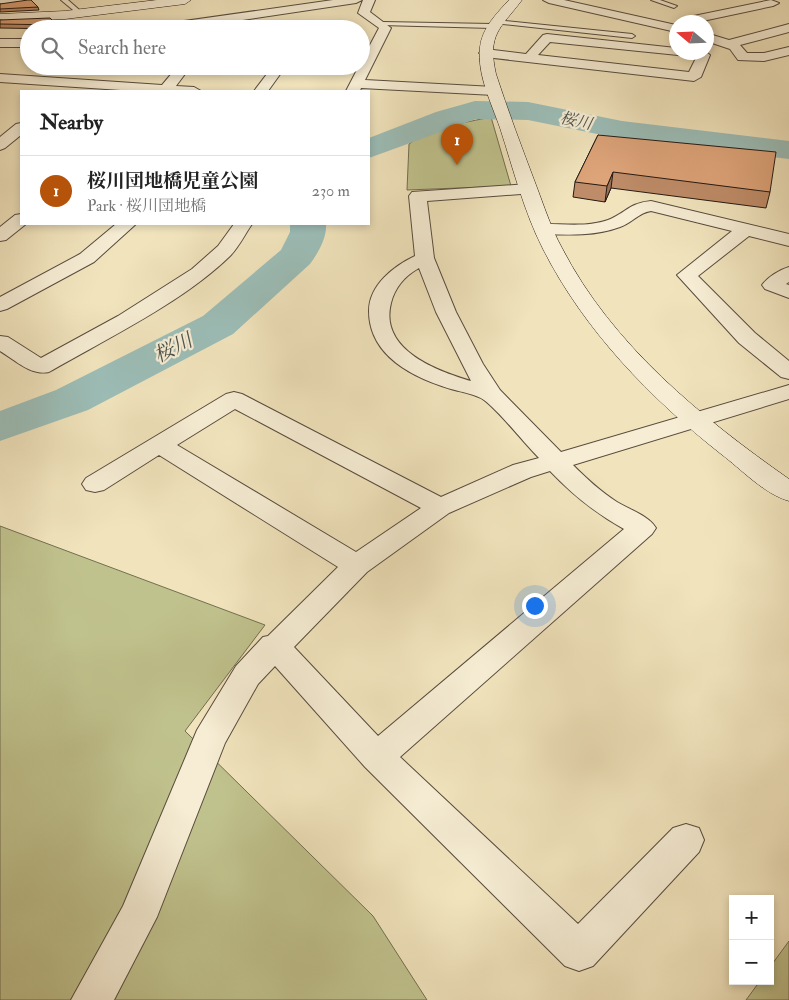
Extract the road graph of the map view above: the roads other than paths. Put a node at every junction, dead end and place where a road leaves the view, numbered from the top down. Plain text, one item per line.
1 (23, 0) edge
2 (64, 0) edge
3 (185, 0) edge
4 (356, 0) edge
5 (369, 0) edge
6 (516, 0) edge
7 (549, 0) edge
8 (654, 0) edge
9 (0, 3) edge
10 (772, 3) edge
11 (674, 6) dead end
12 (231, 7) dead end
13 (301, 8) junction
14 (81, 14) junction
15 (714, 16) edge
16 (0, 18) edge
17 (224, 19) junction
18 (217, 20) edge
19 (300, 20) edge
20 (382, 24) junction
21 (494, 24) junction
22 (669, 26) edge
23 (789, 28) edge
24 (632, 36) dead end
25 (714, 40) edge
26 (0, 43) edge
27 (20, 43) edge
28 (729, 44) junction
29 (669, 51) edge
30 (789, 51) edge
31 (485, 53) junction
32 (370, 58) edge
33 (529, 58) junction
34 (702, 60) edge
35 (94, 75) edge
36 (178, 75) edge
37 (273, 75) edge
38 (362, 75) edge
39 (0, 78) edge
40 (85, 84) junction
41 (355, 88) edge
42 (166, 89) junction
43 (180, 90) edge
44 (261, 90) edge
45 (499, 103) junction
46 (0, 125) edge
47 (20, 125) edge
48 (20, 126) edge
49 (0, 145) edge
50 (528, 189) junction
51 (20, 220) edge
52 (126, 225) edge
53 (242, 225) edge
54 (746, 228) junction
55 (545, 229) junction
56 (0, 236) edge
57 (789, 240) edge
58 (425, 258) junction
59 (789, 273) edge
60 (789, 292) edge
61 (0, 305) edge
62 (0, 342) edge
63 (789, 372) edge
64 (789, 392) edge
65 (491, 394) junction
66 (698, 421) junction
67 (160, 445) junction
68 (555, 462) junction
69 (95, 484) dead end
70 (789, 492) edge
71 (440, 507) junction
72 (356, 565) junction
73 (274, 645) junction
74 (377, 757) junction
75 (686, 840) dead end
76 (92, 1000) edge

1 - 9 street
2 - 14 lane
3 - 14 street
4 - 13 street
5 - 20 street
6 - 21 street
7 - 22 street
8 - 11 lane
10 - 15 street
12 - 17 street
13 - 17 street
13 - 19 street
14 - 16 street
17 - 18 street
20 - 21 lane
20 - 32 street
21 - 24 lane
21 - 31 street
23 - 28 street
25 - 28 street
26 - 27 street
28 - 30 street
29 - 33 street
31 - 33 street
31 - 45 street
33 - 34 street
35 - 40 street
36 - 42 street
37 - 44 street
38 - 41 street
39 - 40 street
40 - 42 street
41 - 45 street
42 - 43 street
45 - 50 street
46 - 47 street
48 - 49 street
50 - 55 street
50 - 58 street
51 - 56 street
52 - 61 street
53 - 62 street
54 - 55 street
54 - 57 street
54 - 63 street
55 - 66 street
58 - 65 street
58 - 65 street
59 - 60 street
64 - 66 street
65 - 68 street
66 - 68 street
66 - 70 street
67 - 69 street
67 - 71 street
67 - 72 street
68 - 71 street
68 - 74 street
71 - 72 street
72 - 73 street
73 - 74 street
73 - 76 street
74 - 75 street

